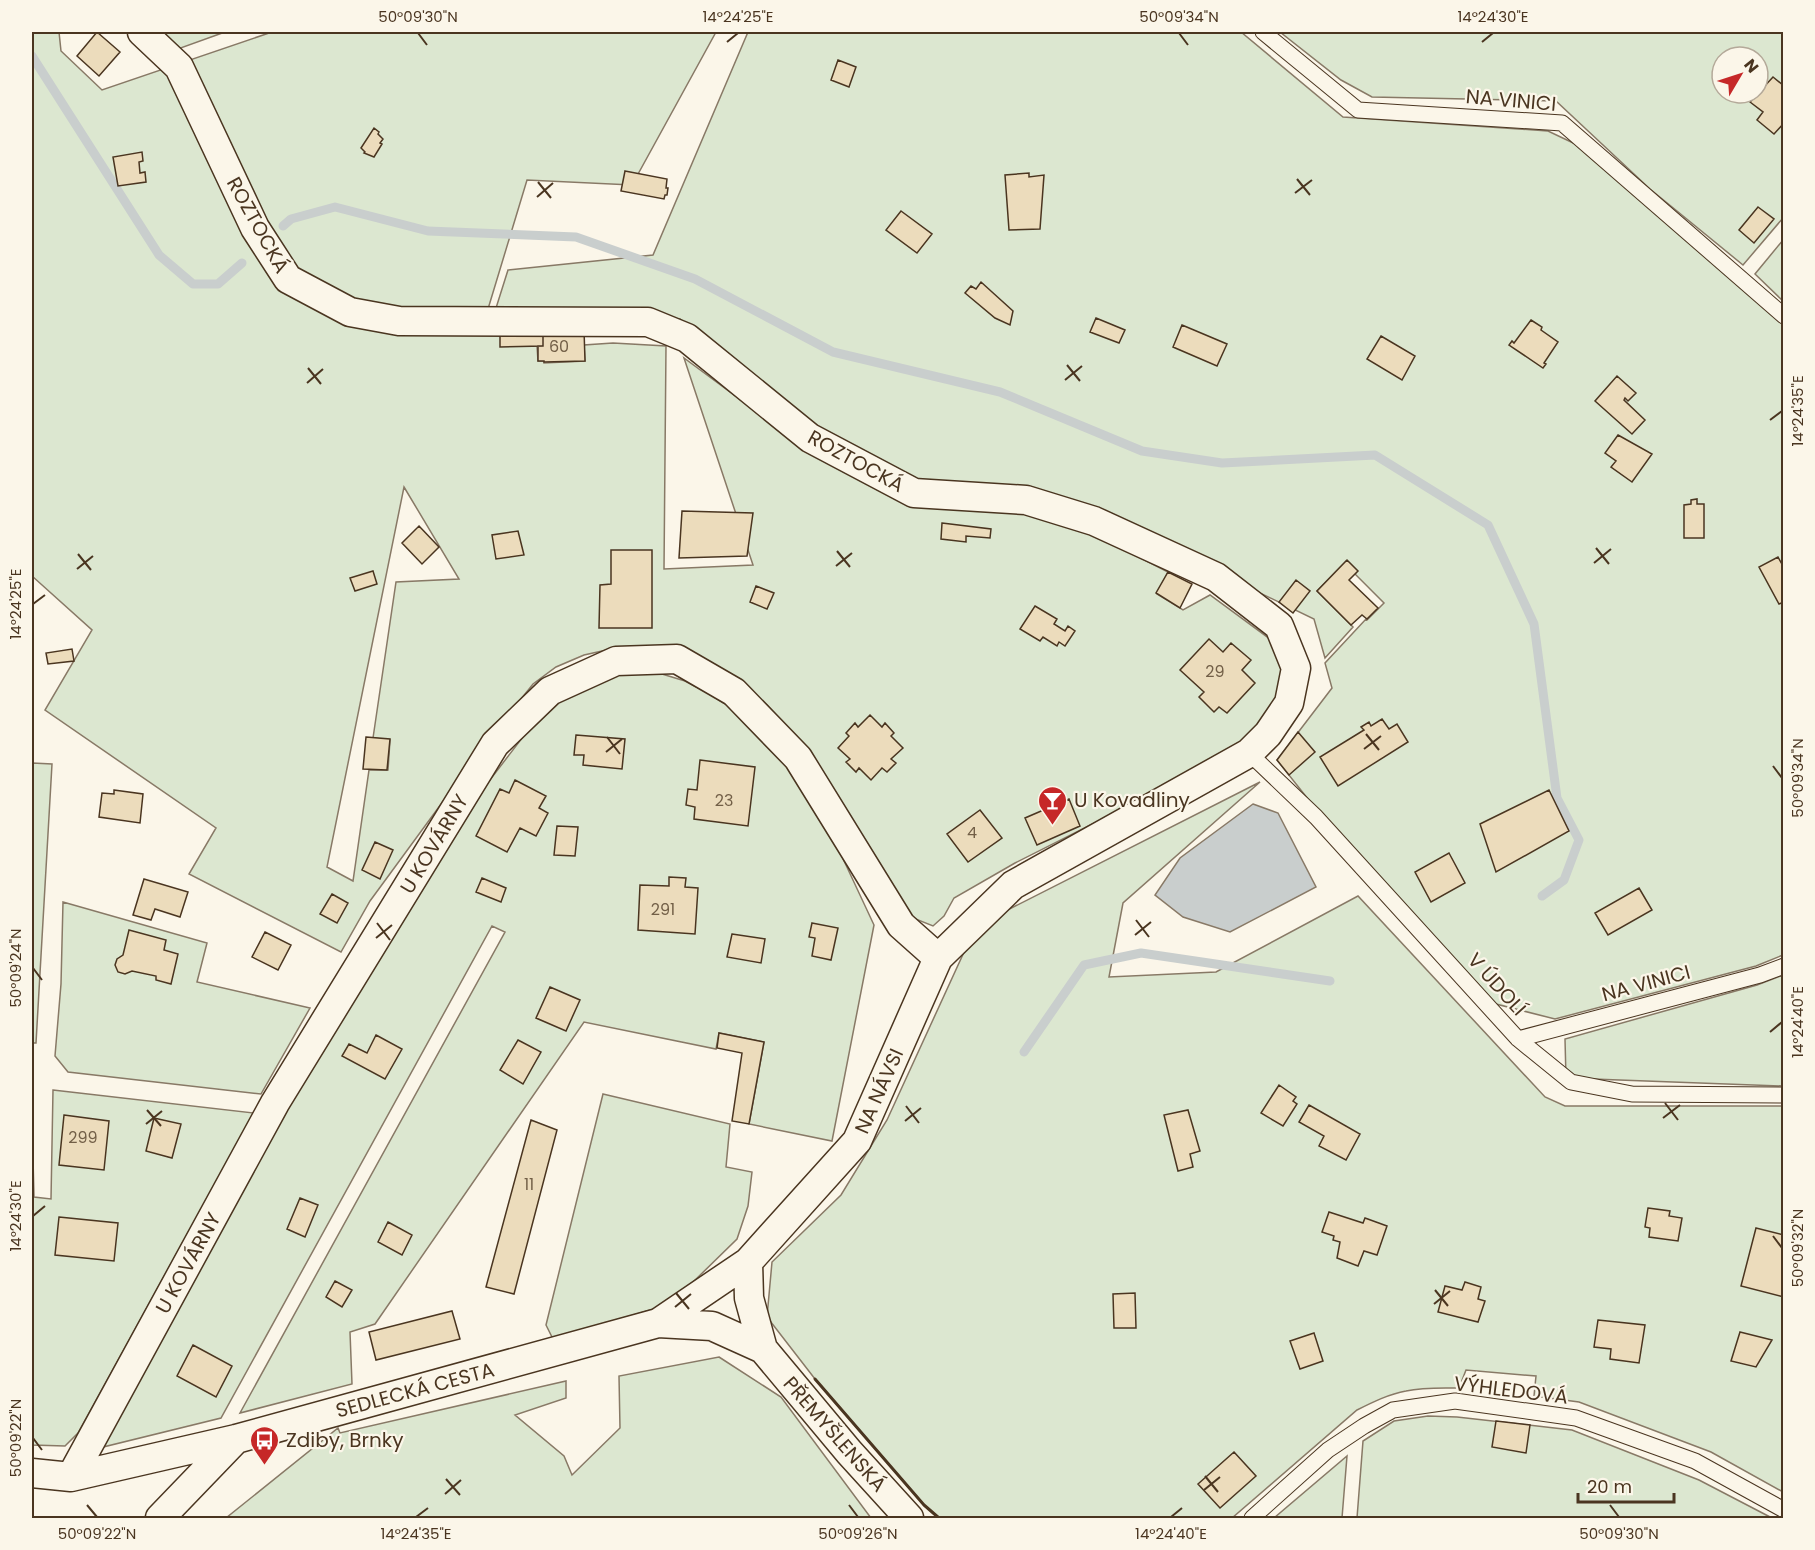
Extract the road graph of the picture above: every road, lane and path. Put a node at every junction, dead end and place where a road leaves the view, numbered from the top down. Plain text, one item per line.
1 (142, 32) edge
2 (1263, 32) edge
3 (1784, 316) edge
4 (1250, 753) junction
5 (938, 958) junction
6 (1784, 966) edge
7 (1518, 1039) junction
8 (1784, 1095) edge
9 (748, 1262) junction
10 (658, 1323) junction
11 (763, 1349) junction
12 (236, 1439) junction
13 (32, 1473) edge
14 (71, 1477) junction
15 (1784, 1509) edge
16 (160, 1518) edge
17 (909, 1518) edge
18 (1252, 1518) edge

1 - 4 street, ROZTOCKÁ
2 - 3 lane, NA VINICI
4 - 5 street, ROZTOCKÁ
4 - 7 lane, V ÚDOLÍ
5 - 9 street, NA NÁVSI
5 - 14 street, U KOVÁRNY
6 - 7 lane, NA VINICI
7 - 8 lane, V ÚDOLÍ
9 - 10 street, NA NÁVSI
9 - 11 street
10 - 11 street
10 - 12 street, SEDLECKÁ CESTA
11 - 17 street, PŘEMYŠLENSKÁ
12 - 14 street, SEDLECKÁ CESTA
12 - 16 street
13 - 14 street, SEDLECKÁ CESTA
15 - 18 lane, VÝHLEDOVÁ

